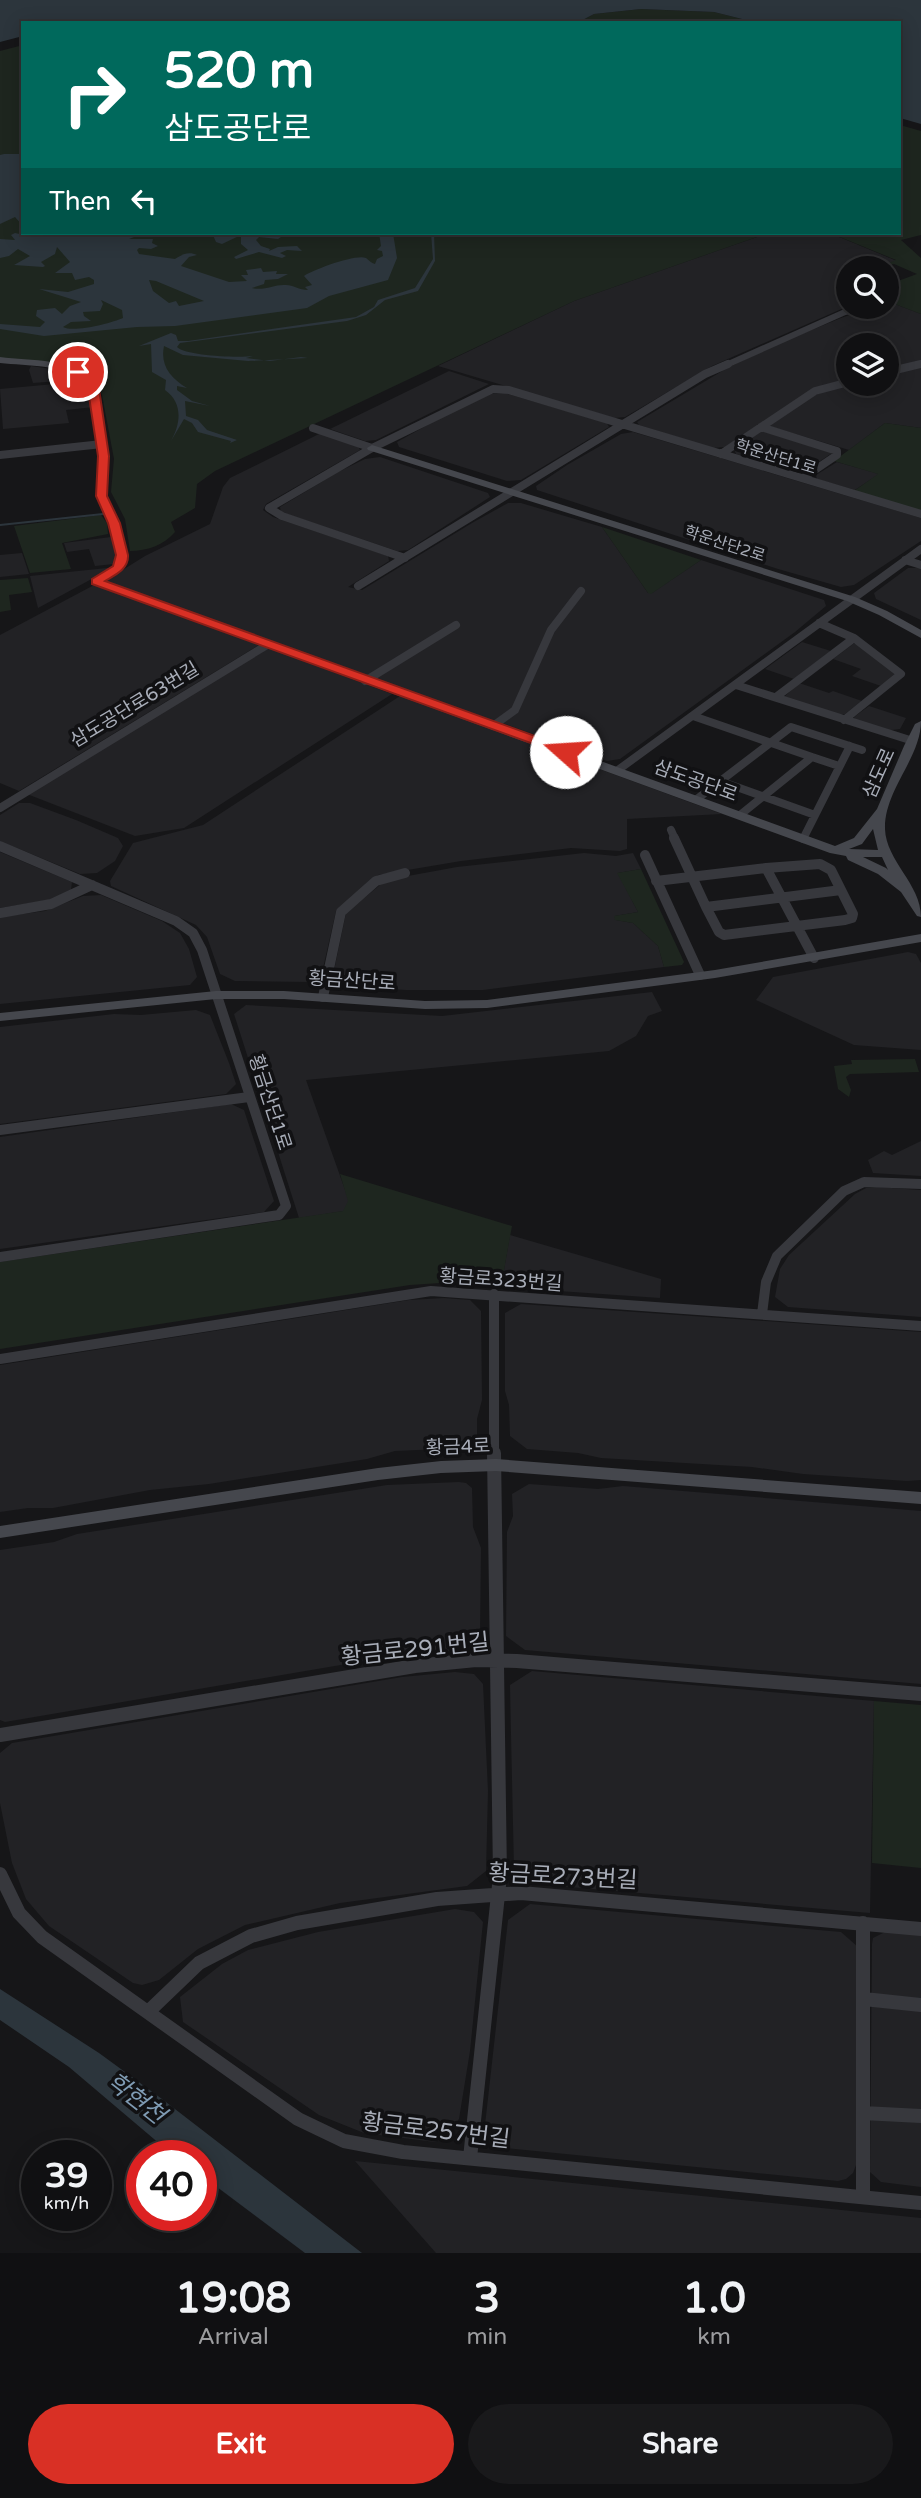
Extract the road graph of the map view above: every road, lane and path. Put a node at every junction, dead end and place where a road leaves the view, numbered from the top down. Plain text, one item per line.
1 (836, 316) edge
2 (0, 360) edge
3 (921, 364) edge
4 (899, 369) edge
5 (836, 385) edge
6 (622, 425) junction
7 (313, 428) dead end
8 (761, 428) junction
9 (102, 444) junction
10 (372, 448) junction
11 (0, 454) edge
12 (721, 454) junction
13 (803, 478) junction
14 (514, 493) junction
15 (921, 514) edge
16 (921, 549) edge
17 (405, 558) junction
18 (905, 560) junction
19 (921, 565) edge
20 (358, 586) dead end
21 (581, 591) dead end
22 (850, 599) junction
23 (819, 623) junction
24 (456, 625) dead end
25 (921, 635) edge
26 (854, 638) junction
27 (267, 645) junction
28 (365, 681) junction
29 (736, 684) junction
30 (776, 697) junction
31 (693, 716) junction
32 (844, 720) junction
33 (921, 724) edge
34 (493, 726) junction
35 (913, 740) junction
36 (770, 742) junction
37 (850, 746) junction
38 (862, 750) dead end
39 (812, 757) junction
40 (839, 766) junction
41 (618, 770) junction
42 (720, 781) junction
43 (763, 796) junction
44 (697, 799) junction
45 (885, 802) junction
46 (0, 808) edge
47 (740, 815) junction
48 (815, 815) junction
49 (671, 830) dead end
50 (803, 839) junction
51 (0, 846) edge
52 (834, 850) junction
53 (888, 853) junction
54 (645, 855) dead end
55 (766, 868) junction
56 (405, 873) dead end
57 (693, 877) junction
58 (656, 881) junction
59 (92, 886) junction
60 (841, 890) junction
61 (911, 896) junction
62 (782, 897) junction
63 (706, 906) junction
64 (921, 912) edge
65 (0, 913) edge
66 (797, 926) junction
67 (921, 938) edge
68 (814, 958) junction
69 (700, 975) junction
70 (216, 995) junction
71 (323, 996) junction
72 (0, 1017) edge
73 (249, 1097) junction
74 (0, 1130) edge
75 (921, 1184) edge
76 (0, 1257) edge
77 (494, 1294) junction
78 (762, 1314) junction
79 (921, 1326) edge
80 (0, 1359) edge
81 (496, 1465) junction
82 (921, 1498) edge
83 (0, 1532) edge
84 (496, 1660) junction
85 (921, 1694) edge
86 (0, 1735) edge
87 (0, 1874) edge
88 (500, 1894) junction
89 (863, 1923) junction
90 (921, 1928) edge
91 (864, 1999) junction
92 (921, 2005) edge
93 (149, 2011) junction
94 (863, 2113) junction
95 (921, 2116) edge
96 (470, 2158) junction
97 (863, 2197) junction
98 (921, 2203) edge

1 - 6 street
2 - 9 street, 삼도공단로
3 - 4 street
5 - 8 street
6 - 10 street, 학운산단1로
6 - 12 street, 학운산단1로
6 - 14 street
7 - 10 street, 학운산단2로
8 - 12 street
8 - 13 street
9 - 11 street
9 - 27 street, 삼도공단로
10 - 14 street, 학운산단2로
10 - 17 street
12 - 13 street, 학운산단1로
13 - 15 street, 학운산단1로
14 - 17 street
14 - 22 street, 학운산단2로
16 - 18 street
17 - 20 street
18 - 19 street
18 - 22 street
21 - 34 street
22 - 23 street
22 - 25 street, 학운산단2로
23 - 26 street
23 - 29 street
24 - 28 street
26 - 30 street
26 - 32 street
27 - 28 street, 삼도공단로
27 - 46 street, 삼도공단로63번길
28 - 34 street, 삼도공단로
29 - 30 street
29 - 31 street
30 - 32 street
31 - 36 street
31 - 41 street
32 - 35 street
33 - 35 street, 삼도로
34 - 41 street, 삼도공단로
35 - 45 street, 삼도로
36 - 37 street
36 - 39 street
36 - 42 street
37 - 38 street
37 - 40 street
39 - 40 street
39 - 43 street
40 - 48 street
41 - 44 street, 삼도공단로
42 - 43 street
42 - 44 street
43 - 47 street
43 - 48 street
44 - 47 street, 삼도공단로
45 - 52 street
45 - 53 street, 삼도로
47 - 50 street, 삼도공단로
48 - 50 street
49 - 57 street
50 - 52 street, 삼도공단로
51 - 59 street, 황금산단1로
52 - 53 street, 삼도공단로
52 - 61 street
53 - 61 street, 삼도로
54 - 58 street
55 - 57 street
55 - 60 street
55 - 62 street
56 - 71 street
57 - 58 street
57 - 63 street
58 - 69 street
59 - 65 street
59 - 70 street, 황금산단1로
60 - 62 street
60 - 66 street
61 - 64 street, 삼도로
62 - 63 street
62 - 66 street
63 - 66 street
66 - 68 street
67 - 68 street, 황금산단로
68 - 69 street, 황금산단로
69 - 71 street, 황금산단로
70 - 71 street, 황금산단로
70 - 72 street, 황금산단로
70 - 73 street, 황금산단1로
73 - 74 street
73 - 76 street, 황금산단1로
75 - 78 street
77 - 78 street, 황금로323번길
77 - 80 street, 황금로323번길
77 - 81 street
78 - 79 street, 황금로323번길
81 - 82 street, 황금4로
81 - 83 street, 황금4로
81 - 84 street
84 - 85 street, 황금로291번길
84 - 86 street, 황금로291번길
84 - 88 street
87 - 93 street, 황금로257번길
88 - 89 street, 황금로273번길
88 - 93 street, 황금로273번길
88 - 96 street
89 - 90 street, 황금로273번길
89 - 91 street
91 - 92 street
91 - 94 street
93 - 96 street, 황금로257번길
94 - 95 street
94 - 97 street
96 - 97 street, 황금로257번길
97 - 98 street, 황금로257번길

